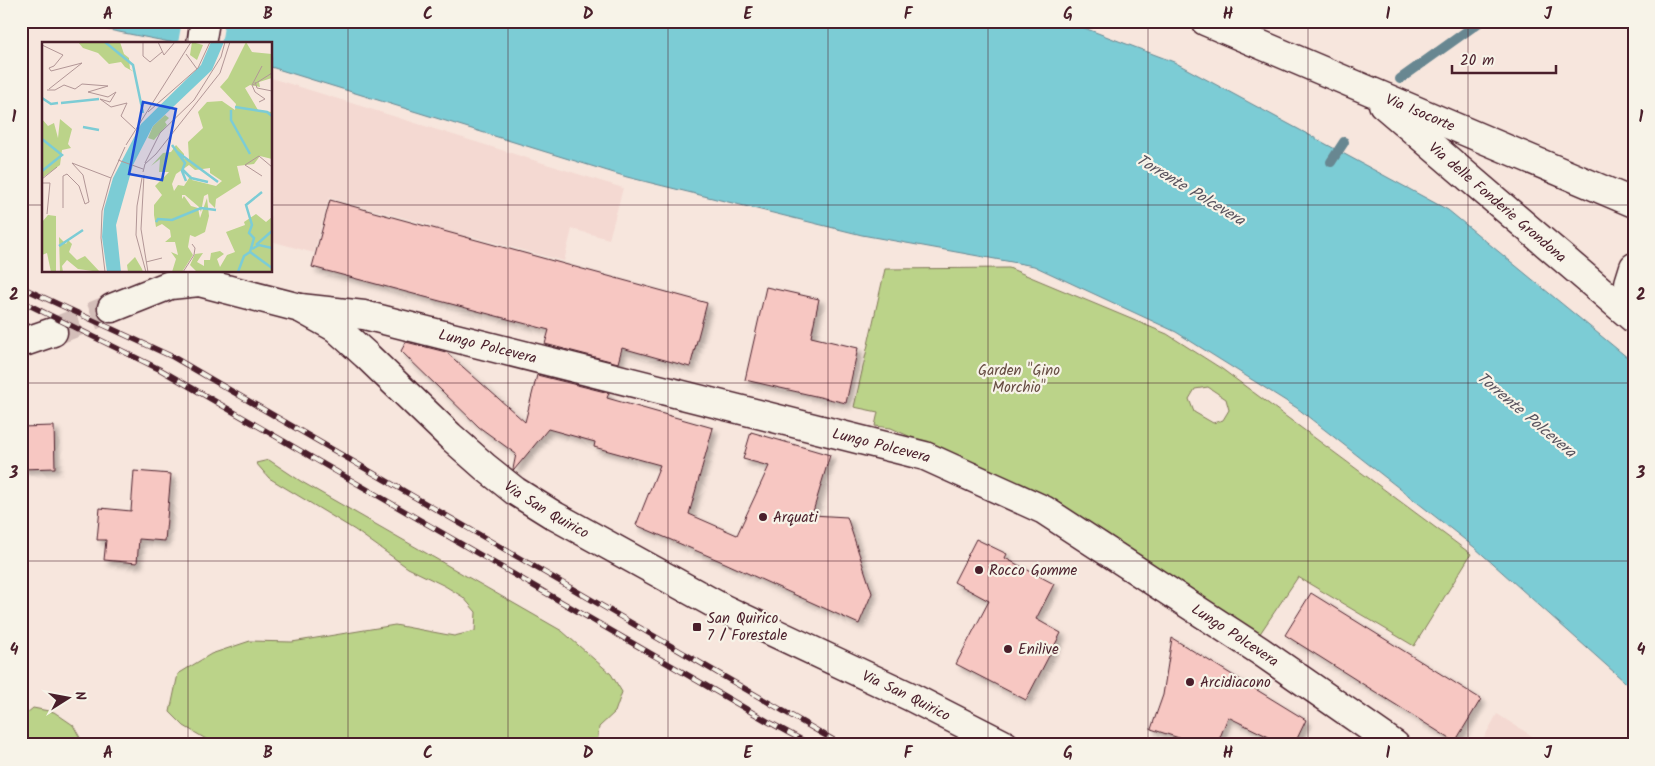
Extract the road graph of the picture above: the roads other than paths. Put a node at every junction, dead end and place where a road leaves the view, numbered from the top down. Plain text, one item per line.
1 (205, 21) edge
2 (1206, 21) edge
3 (201, 42) edge
4 (1362, 87) junction
5 (1634, 203) edge
6 (1634, 267) edge
7 (170, 278) edge
8 (112, 308) tunnel mouth
9 (300, 308) junction
10 (1634, 312) edge
11 (1634, 319) edge
12 (53, 332) tunnel mouth
13 (21, 343) edge
14 (1005, 745) edge
15 (1396, 745) edge

1 - 3 main road
2 - 4 main road, Via Isocorte
4 - 5 main road, Via Isocorte
4 - 11 main road, Via delle Fonderie Grondona
6 - 10 main road
7 - 8 main road, Via San Quirico
7 - 9 main road, Via San Quirico
9 - 14 main road, Via San Quirico
9 - 15 main road, Lungo Polcevera
12 - 13 main road

